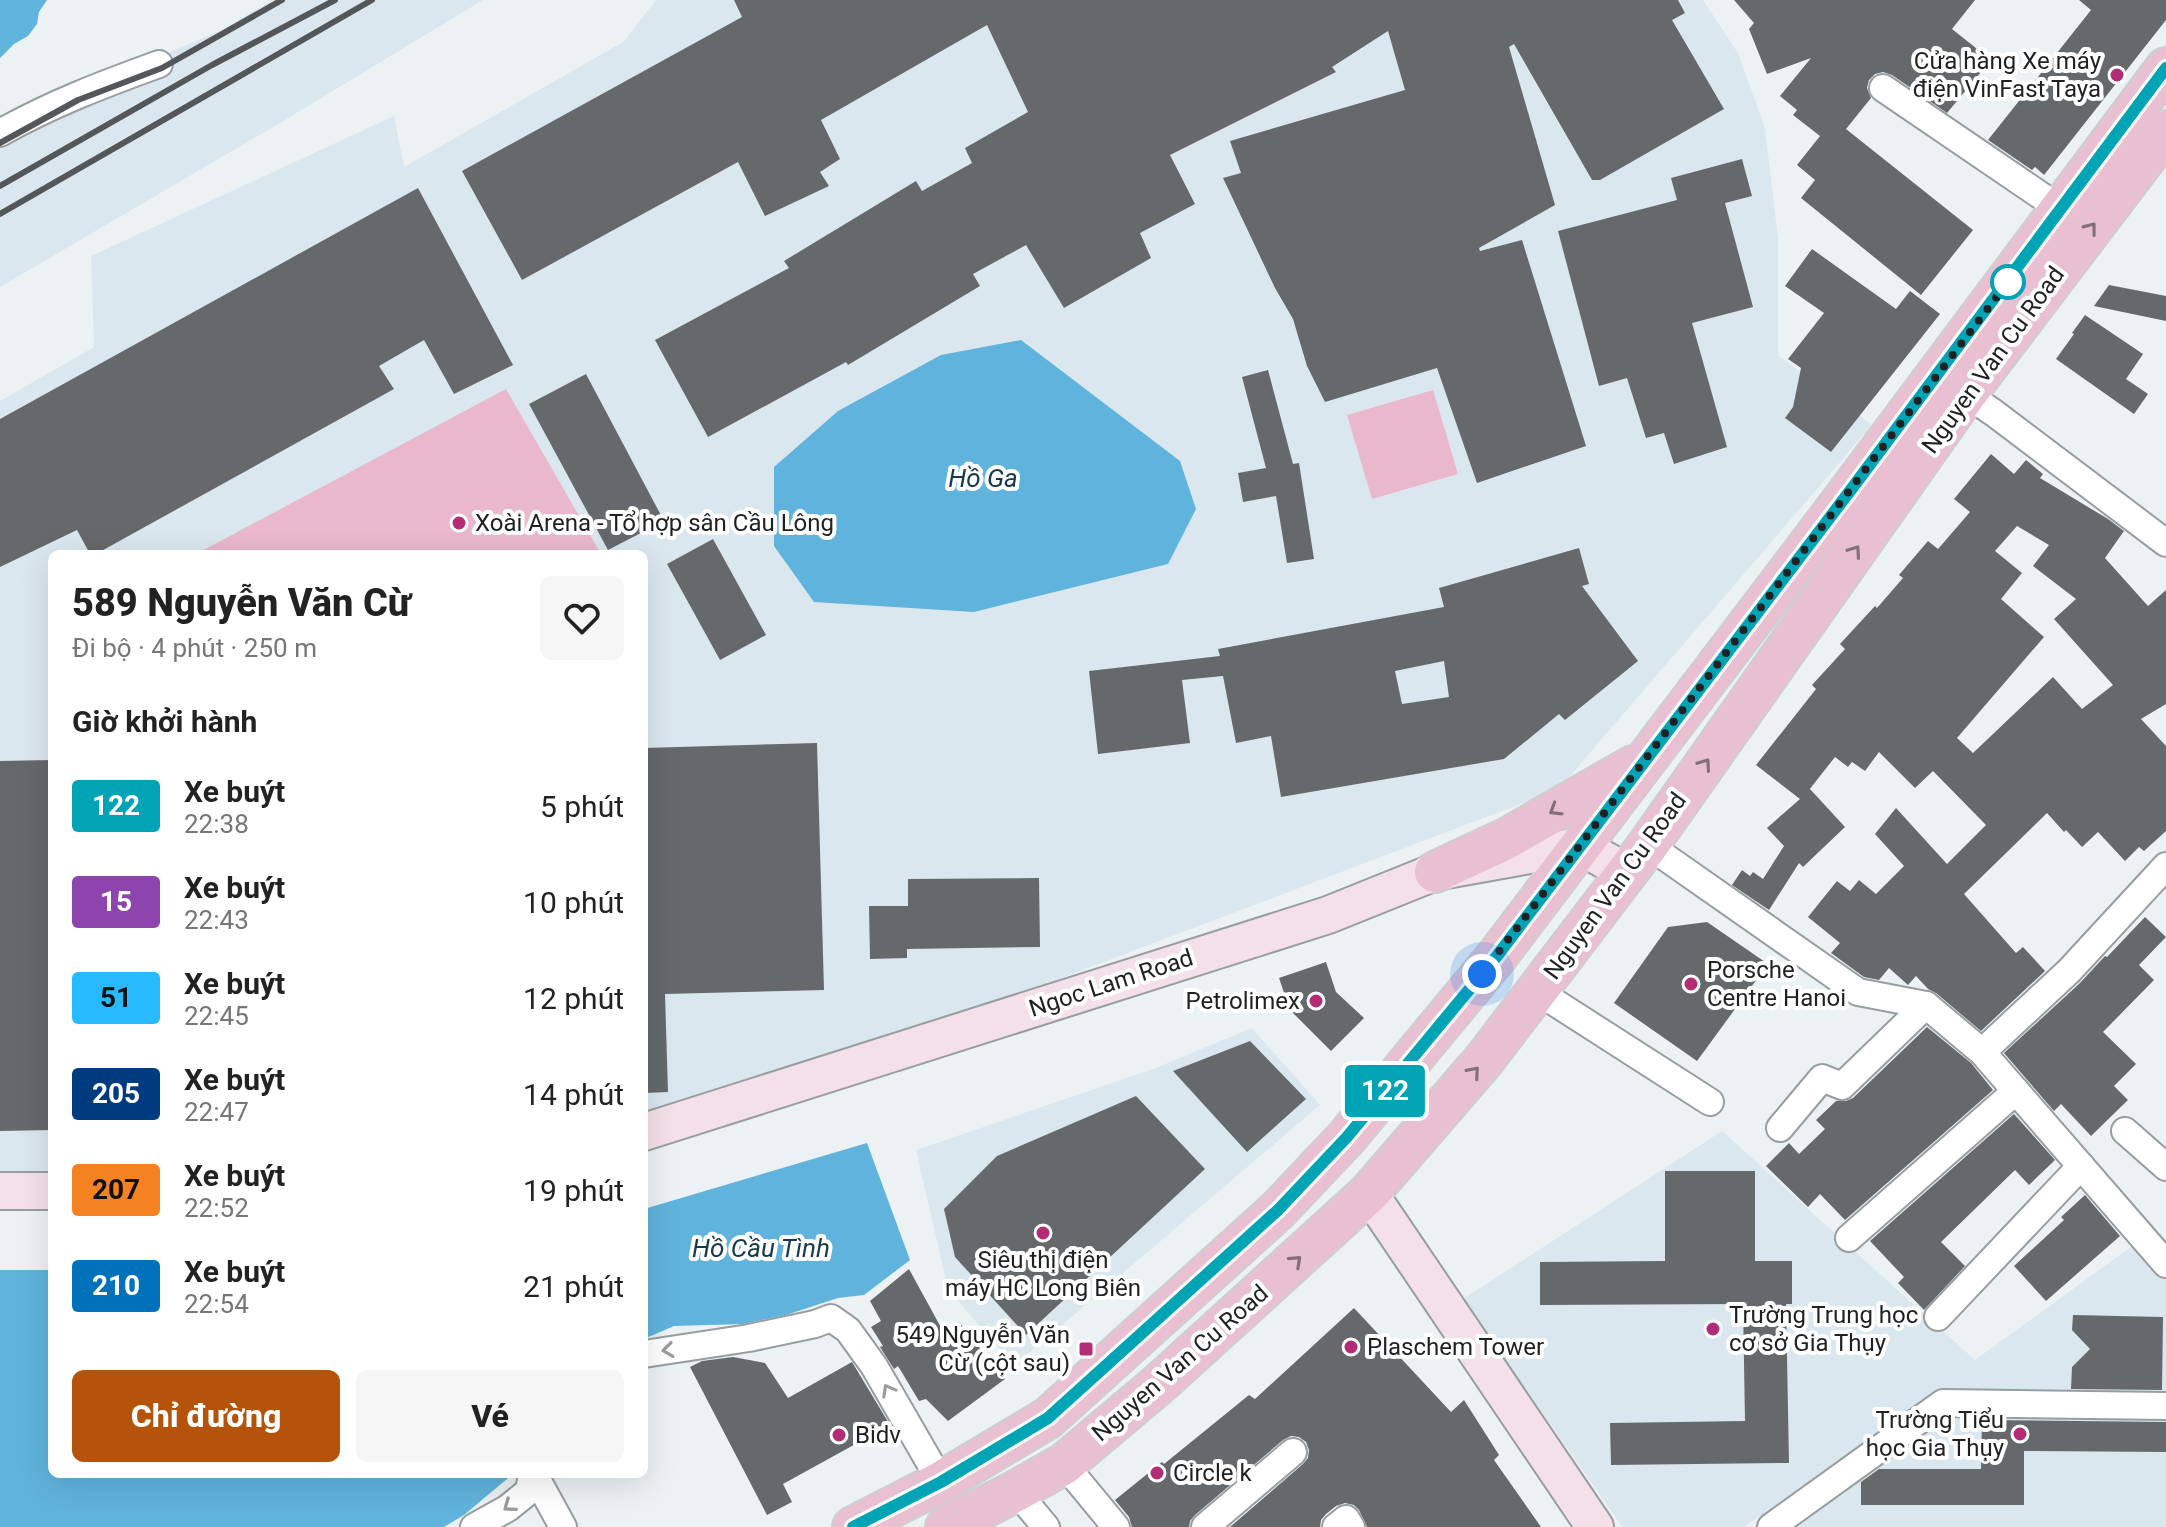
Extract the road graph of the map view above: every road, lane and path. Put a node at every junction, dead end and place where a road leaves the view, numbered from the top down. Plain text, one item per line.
1 (159, 64) dead end
2 (2166, 68) edge
3 (1883, 88) dead end
4 (0, 133) edge
5 (2165, 134) edge
6 (2062, 210) junction
7 (1966, 394) junction
8 (2166, 543) edge
9 (1647, 758) junction
10 (1580, 846) junction
11 (1637, 858) junction
12 (2166, 866) edge
13 (1435, 872) junction
14 (1537, 991) junction
15 (1926, 1005) junction
16 (1982, 1052) junction
17 (2016, 1091) junction
18 (1710, 1102) dead end
19 (1780, 1128) dead end
20 (648, 1131) edge
21 (2125, 1131) dead end
22 (2081, 1166) junction
23 (2166, 1167) edge
24 (0, 1191) edge
25 (48, 1191) edge
26 (1369, 1193) junction
27 (1849, 1238) dead end
28 (2165, 1262) edge
29 (1938, 1317) dead end
30 (648, 1353) edge
31 (2166, 1406) edge
32 (1293, 1452) dead end
33 (1064, 1464) junction
34 (532, 1478) edge
35 (535, 1478) edge
36 (941, 1482) junction
37 (1016, 1491) junction
38 (474, 1527) edge
39 (563, 1527) edge
40 (853, 1527) edge
41 (946, 1527) edge
42 (1046, 1527) edge
43 (1116, 1527) edge
44 (1205, 1527) edge
45 (1336, 1527) edge
46 (1351, 1527) edge
47 (1595, 1527) edge
48 (1771, 1527) edge

1 - 4 street
2 - 6 main road, Nguyen Van Cu Road
3 - 6 street
7 -> 5 main road, Nguyen Van Cu Road
6 - 9 main road, Nguyen Van Cu Road
7 - 8 street
11 -> 7 main road, Nguyen Van Cu Road
9 - 10 main road, Nguyen Van Cu Road
9 -> 13 main road
10 - 11 main road
10 - 13 main road, Ngoc Lam Road
10 - 36 main road, Nguyen Van Cu Road
11 - 14 main road, Nguyen Van Cu Road
11 - 15 street
12 - 16 street
13 - 20 main road, Ngoc Lam Road
14 - 18 street
26 -> 14 main road, Nguyen Van Cu Road
15 - 16 street
15 - 19 street
16 - 17 street
17 - 22 street
17 - 27 street
21 - 23 street
22 - 28 street
22 - 29 street
24 - 25 main road
33 -> 26 main road, Nguyen Van Cu Road
26 - 47 main road
36 -> 30 street
31 - 48 street
32 - 44 street
33 - 37 main road, Nguyen Van Cu Road
33 - 43 street
34 -> 38 street
35 - 39 street
36 - 40 main road, Nguyen Van Cu Road
37 - 41 main road, Nguyen Van Cu Road
37 - 42 street
45 - 46 street

